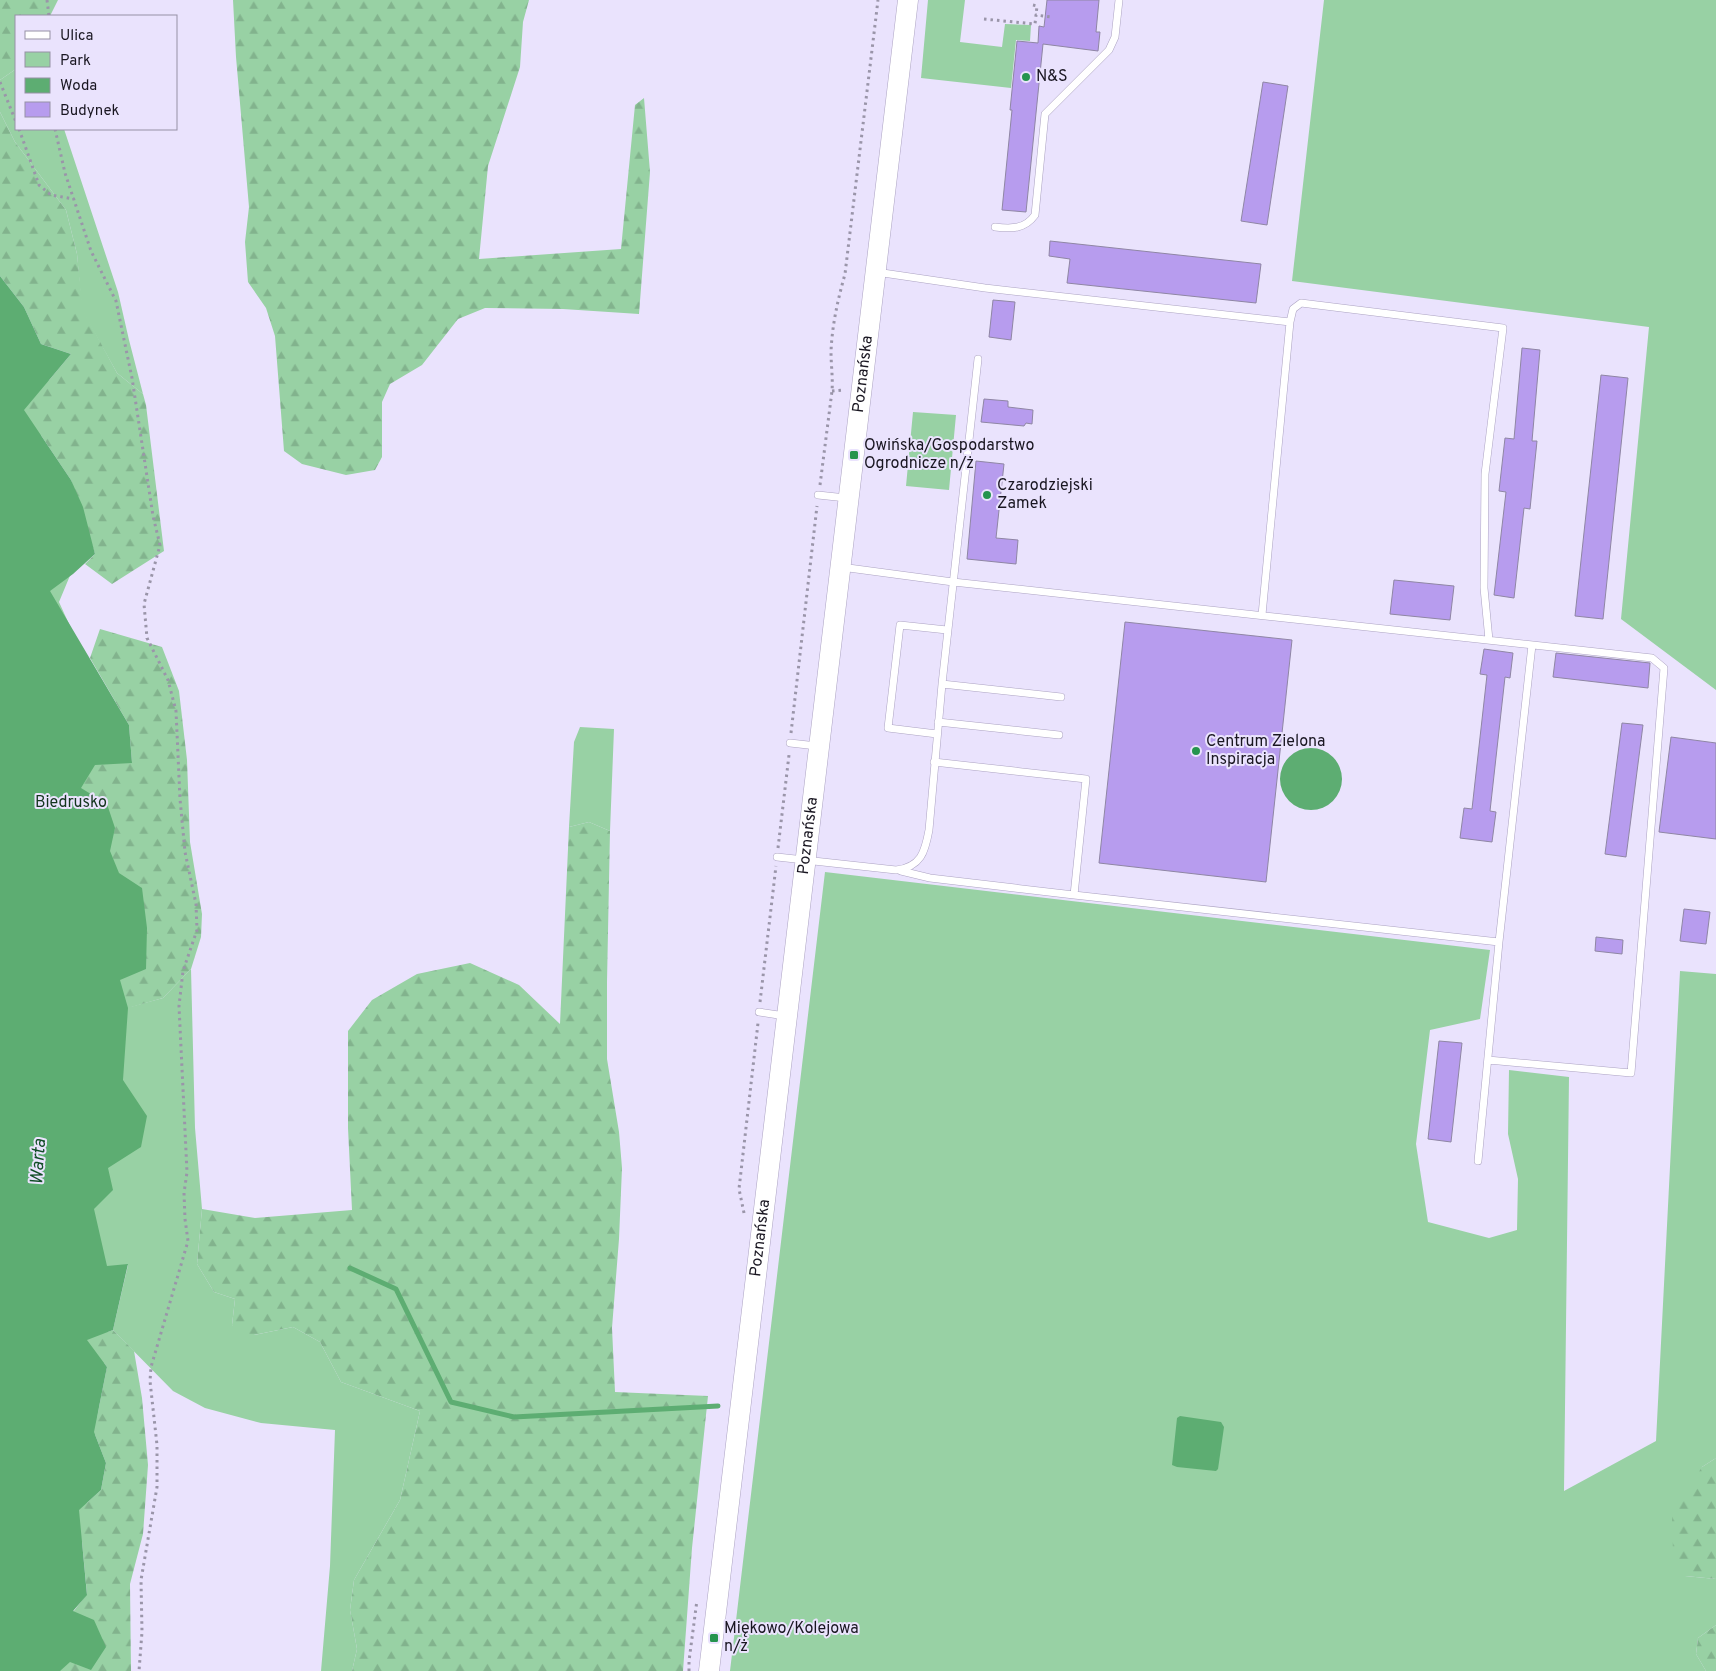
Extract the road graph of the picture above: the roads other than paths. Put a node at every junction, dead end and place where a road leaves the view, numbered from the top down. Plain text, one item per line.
1 (908, 0) edge
2 (1119, 0) edge
3 (996, 228) dead end
4 (876, 272) junction
5 (1290, 322) junction
6 (978, 359) dead end
7 (818, 495) road end
8 (849, 498) junction
9 (841, 567) junction
10 (953, 582) junction
11 (1262, 615) junction
12 (947, 630) junction
13 (1489, 640) junction
14 (1532, 645) junction
15 (942, 684) junction
16 (1061, 697) dead end
17 (938, 722) junction
18 (937, 734) junction
19 (1059, 735) dead end
20 (790, 743) road end
21 (820, 746) junction
22 (934, 762) junction
23 (777, 856) road end
24 (806, 860) junction
25 (896, 870) junction
26 (1074, 895) junction
27 (1499, 942) junction
28 (759, 1012) road end
29 (788, 1016) junction
30 (1488, 1060) junction
31 (1478, 1161) dead end
32 (709, 1671) edge

1 - 4 main road, Poznańska
2 - 3 lane
4 - 5 lane
4 - 8 main road, Poznańska
5 - 11 lane
5 - 13 lane
6 - 10 lane
7 - 8 lane
8 - 9 main road, Poznańska
9 - 10 lane
9 - 21 main road, Poznańska
10 - 11 lane
10 - 12 lane
11 - 13 lane
12 - 15 lane
12 - 18 lane
13 - 14 lane
14 - 27 lane
14 - 30 lane
15 - 16 lane
15 - 17 lane
17 - 18 lane
17 - 19 lane
18 - 22 lane
20 - 21 lane
21 - 24 main road, Poznańska
22 - 25 lane
22 - 26 lane
23 - 24 lane
24 - 25 lane
24 - 29 main road, Poznańska
25 - 26 lane
26 - 27 lane
27 - 30 lane
28 - 29 lane
29 - 32 main road, Poznańska
30 - 31 lane

